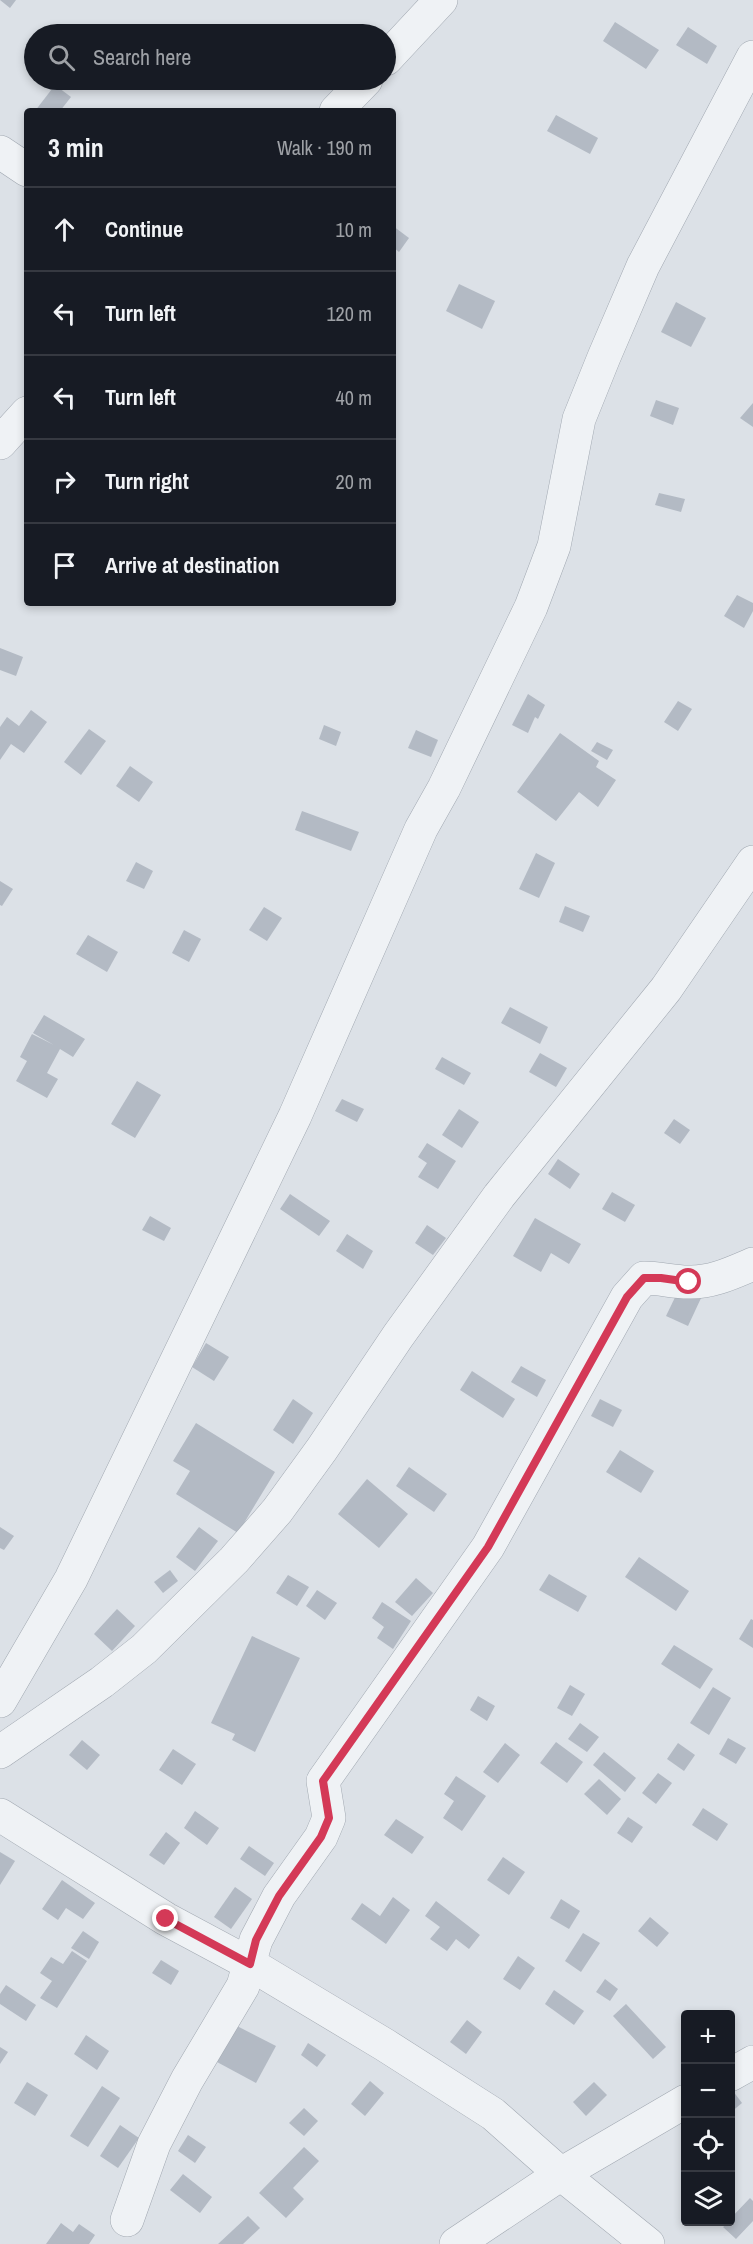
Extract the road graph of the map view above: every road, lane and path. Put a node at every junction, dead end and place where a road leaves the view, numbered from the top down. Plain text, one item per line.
1 (441, 0) edge
2 (396, 48) edge
3 (753, 57) edge
4 (356, 90) edge
5 (339, 108) edge
6 (0, 152) edge
7 (24, 168) edge
8 (24, 416) edge
9 (0, 443) edge
10 (753, 862) edge
11 (753, 1264) edge
12 (0, 1701) edge
13 (0, 1752) edge
14 (0, 1815) edge
15 (250, 1964) junction
16 (753, 2062) edge
17 (735, 2072) edge
18 (681, 2104) edge
19 (561, 2174) junction
20 (127, 2220) dead end
21 (456, 2244) edge
22 (648, 2244) edge

1 - 2 street
3 - 12 street
4 - 5 street
6 - 7 street
8 - 9 street
10 - 13 street
11 - 15 street
14 - 15 street
15 - 19 street
15 - 20 street
16 - 17 street
18 - 19 street
19 - 21 street
19 - 22 street

